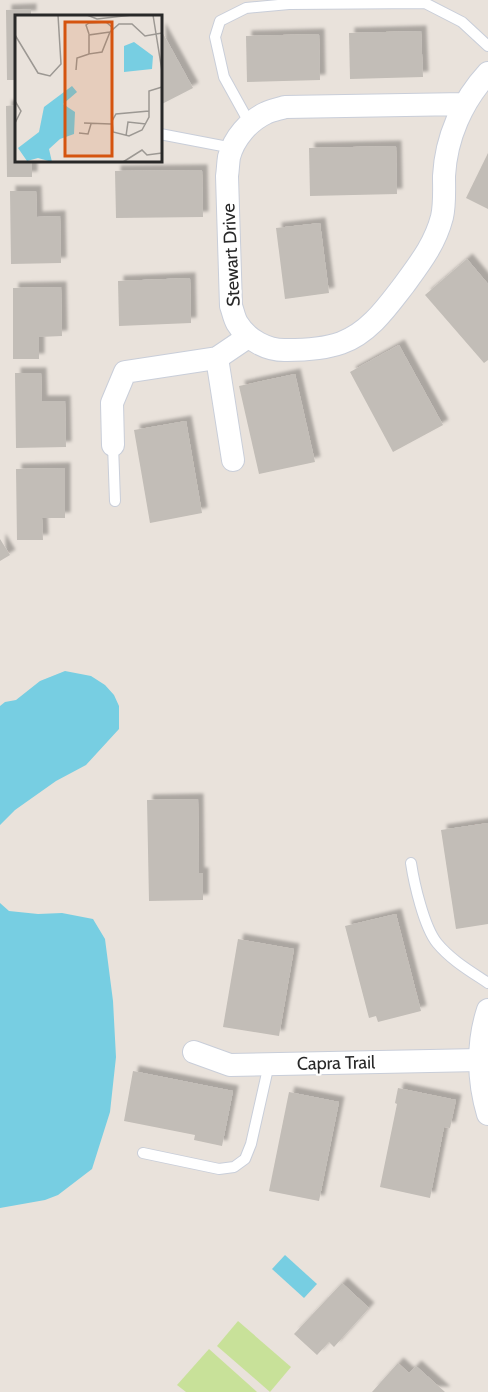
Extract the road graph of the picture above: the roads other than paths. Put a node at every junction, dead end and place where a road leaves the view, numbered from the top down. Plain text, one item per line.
1 (488, 46) edge
2 (484, 83) edge
3 (465, 104) junction
4 (250, 124) junction
5 (162, 134) edge
6 (233, 148) junction
7 (248, 337) junction
8 (217, 358) junction
9 (113, 445) joint
10 (233, 460) dead end
11 (115, 501) dead end
12 (411, 863) dead end
13 (488, 983) edge
14 (488, 1010) edge
15 (194, 1053) dead end
16 (480, 1060) junction
17 (269, 1064) junction
18 (488, 1114) edge
19 (143, 1153) dead end

1 - 4 lane
2 - 3 street
3 - 4 street, Stewart Drive
3 - 7 street
4 - 6 street, Stewart Drive
5 - 6 lane
6 - 7 street, Stewart Drive
7 - 8 street
8 - 9 street
8 - 10 street
9 - 11 lane
12 - 13 lane
14 - 16 street
15 - 17 street, Capra Trail
16 - 17 street, Capra Trail
16 - 18 street
17 - 19 lane

